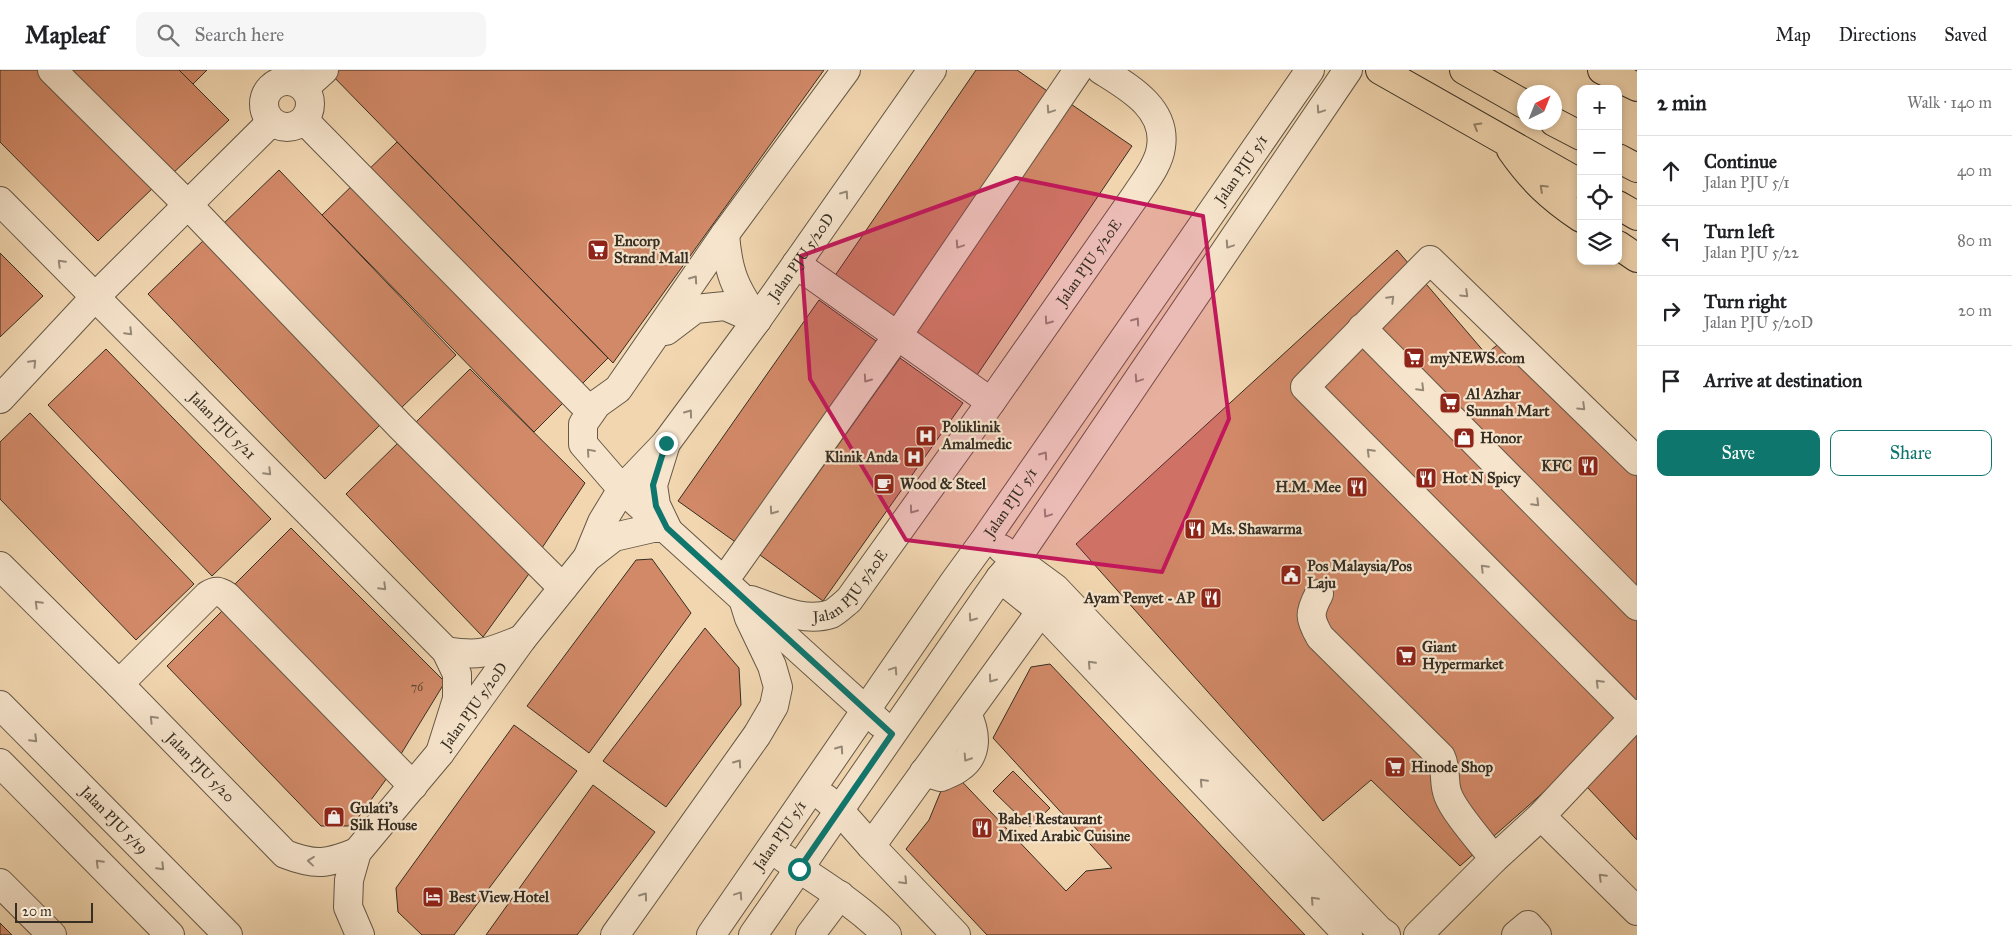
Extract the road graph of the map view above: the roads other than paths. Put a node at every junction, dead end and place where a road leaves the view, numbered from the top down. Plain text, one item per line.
1 (52, 70) edge
2 (846, 70) edge
3 (932, 70) edge
4 (1078, 70) edge
5 (1101, 70) edge
6 (1310, 70) edge
7 (1348, 70) edge
8 (1380, 70) edge
9 (1464, 70) edge
10 (1472, 70) edge
11 (1602, 70) edge
12 (263, 79) edge
13 (314, 79) edge
14 (1637, 87) edge
15 (1517, 94) edge
16 (1517, 100) edge
17 (1562, 119) edge
18 (304, 121) junction
19 (272, 122) junction
20 (1562, 126) edge
21 (1577, 127) edge
22 (1577, 134) edge
23 (1506, 142) junction
24 (1622, 151) edge
25 (1637, 159) edge
26 (1622, 160) edge
27 (1637, 168) edge
28 (1577, 182) edge
29 (0, 201) edge
30 (188, 205) junction
31 (1622, 207) edge
32 (1577, 215) edge
33 (1637, 216) edge
34 (725, 234) junction
35 (1622, 247) edge
36 (1637, 258) edge
37 (796, 264) junction
38 (95, 297) junction
39 (757, 320) junction
40 (1362, 328) junction
41 (898, 334) junction
42 (649, 345) junction
43 (3, 389) edge
44 (991, 402) junction
45 (591, 412) junction
46 (666, 443) junction
47 (1637, 460) edge
48 (622, 489) junction
49 (667, 528) junction
50 (986, 538) junction
51 (587, 558) junction
52 (0, 566) edge
53 (1008, 568) junction
54 (563, 588) junction
55 (734, 589) junction
56 (1319, 594) dead end
57 (1637, 606) edge
58 (1041, 611) junction
59 (522, 639) junction
60 (446, 651) junction
61 (119, 684) junction
62 (0, 705) edge
63 (866, 710) junction
64 (1636, 718) edge
65 (892, 734) junction
66 (440, 753) junction
67 (4, 776) edge
68 (413, 786) junction
69 (813, 787) junction
70 (840, 810) junction
71 (1541, 816) junction
72 (870, 846) junction
73 (770, 849) junction
74 (357, 852) junction
75 (1494, 858) junction
76 (799, 869) junction
77 (0, 883) edge
78 (840, 895) junction
79 (1637, 911) edge
80 (52, 935) edge
81 (170, 935) edge
82 (228, 935) edge
83 (360, 935) edge
84 (615, 935) edge
85 (711, 935) edge
86 (753, 935) edge
87 (810, 935) edge
88 (887, 935) edge
89 (956, 935) edge
90 (1348, 935) edge
91 (1386, 935) edge
92 (1418, 935) edge
93 (1516, 935) edge
94 (1537, 935) edge

1 - 30 street
2 - 34 street
37 -> 3 street, Jalan PJU 5/20D
4 -> 41 street
5 -> 44 street, Jalan PJU 5/20E
50 -> 6 street, Jalan PJU 5/1
7 -> 53 street
23 -> 8 highway
9 - 16 highway
10 - 15 highway
11 - 14 highway
12 - 13 street
12 - 19 street
13 - 18 street
17 - 21 highway
18 - 19 street
18 - 45 street
19 - 30 street
20 - 22 highway
23 - 28 highway
32 -> 23 highway
24 - 25 highway
26 - 27 highway
38 -> 29 street, Jalan PJU 5/21
30 - 38 street
30 - 54 street
31 - 33 highway
34 - 39 street
42 -> 34 street
35 - 36 highway
37 - 39 street, Jalan PJU 5/20D
37 - 41 street
43 -> 38 street
38 -> 60 street, Jalan PJU 5/21
39 - 42 street
46 -> 39 street, Jalan PJU 5/20D
40 -> 47 street
40 -> 57 street
64 -> 40 street
41 - 44 street
41 -> 55 street
42 - 45 street
44 -> 55 street, Jalan PJU 5/20E
48 -> 45 street
46 - 48 street, Jalan PJU 5/20D
46 - 49 street, Jalan PJU 5/20D
48 - 49 street
48 - 51 street, Jalan PJU 5/20D
49 - 51 street, Jalan PJU 5/20D
49 - 55 street
50 - 53 street
63 -> 50 street, Jalan PJU 5/1
51 - 54 street, Jalan PJU 5/20D
61 -> 52 street, Jalan PJU 5/20
53 - 58 street
53 -> 65 street
53 - 91 street
54 - 59 street, Jalan PJU 5/20D
55 - 63 street
84 -> 55 street
56 - 75 street
58 -> 72 street
90 -> 58 street
59 - 60 street
59 - 66 street, Jalan PJU 5/20D
60 - 66 street, Jalan PJU 5/21
61 - 68 street
74 -> 61 street, Jalan PJU 5/20
62 -> 82 street, Jalan PJU 5/19
63 - 65 street
69 -> 63 street, Jalan PJU 5/1
64 - 71 street
65 - 70 street
66 - 68 street, Jalan PJU 5/20D
81 -> 67 street
68 - 74 street, Jalan PJU 5/20D
69 - 70 street
69 - 73 street, Jalan PJU 5/1
70 - 72 street
70 - 76 street
71 - 75 street
79 -> 71 street
72 -> 89 street
73 - 76 street
85 -> 73 street, Jalan PJU 5/1
74 - 83 street
75 - 92 street
76 - 78 street
76 - 86 street
77 - 80 street
78 - 87 street
78 - 88 street
93 - 94 street

